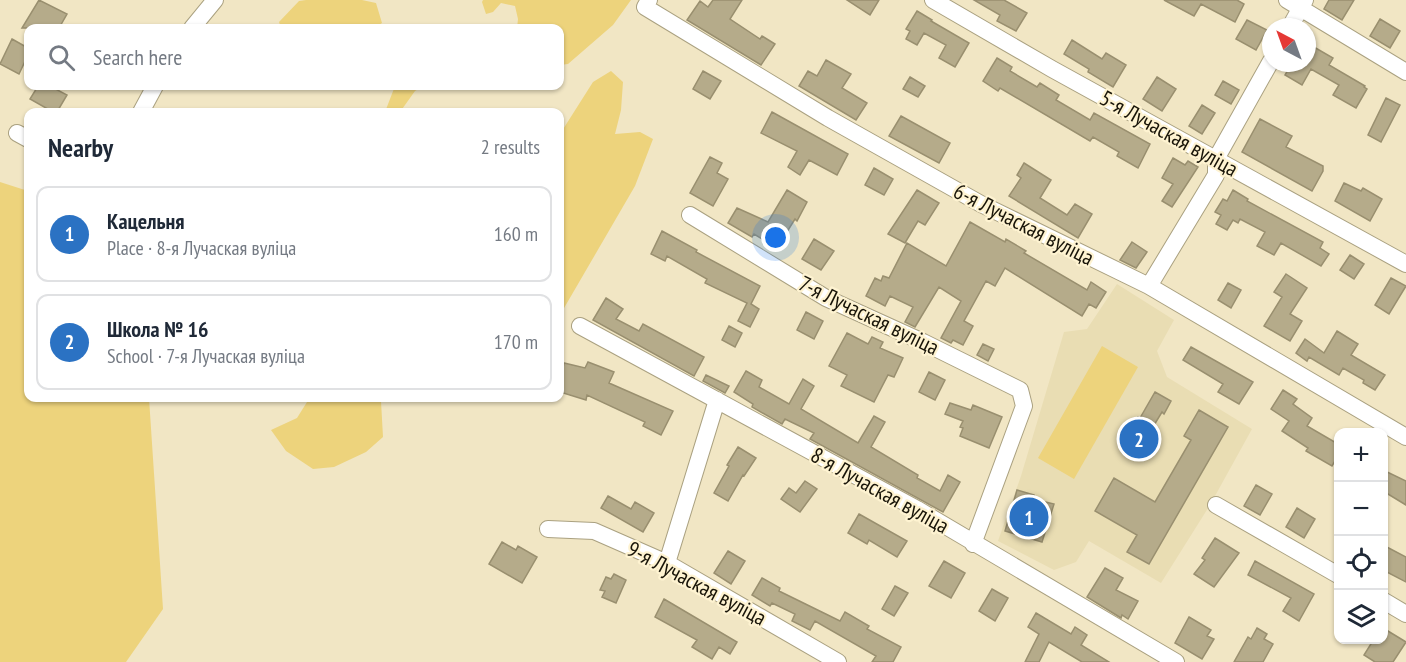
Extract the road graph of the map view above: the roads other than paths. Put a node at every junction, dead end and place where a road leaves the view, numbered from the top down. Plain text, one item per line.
1 (215, 0) edge
2 (933, 0) edge
3 (1298, 2) edge
4 (647, 3) edge
5 (1293, 18) edge
6 (195, 24) edge
7 (1265, 72) edge
8 (1406, 72) edge
9 (153, 90) edge
10 (143, 108) edge
11 (1216, 159) junction
12 (690, 215) dead end
13 (1406, 264) edge
14 (1149, 286) junction
15 (580, 326) dead end
16 (717, 400) junction
17 (1406, 437) edge
18 (1216, 505) dead end
19 (548, 530) dead end
20 (973, 544) junction
21 (667, 563) junction
22 (1334, 573) edge
23 (1388, 604) edge
24 (1406, 614) edge
25 (1164, 660) edge
26 (838, 662) edge

1 - 6 street
2 - 11 street, 5-я Лучаская вуліца
3 - 5 street
3 - 8 street
4 - 14 street, 6-я Лучаская вуліца
7 - 11 street
9 - 10 street
11 - 13 street, 5-я Лучаская вуліца
11 - 14 street
12 - 20 street, 7-я Лучаская вуліца
14 - 17 street, 6-я Лучаская вуліца
15 - 16 street, 8-я Лучаская вуліца
16 - 20 street, 8-я Лучаская вуліца
16 - 21 street
18 - 22 street
19 - 21 street, 9-я Лучаская вуліца
20 - 25 street, 8-я Лучаская вуліца
21 - 26 street, 9-я Лучаская вуліца
23 - 24 street

